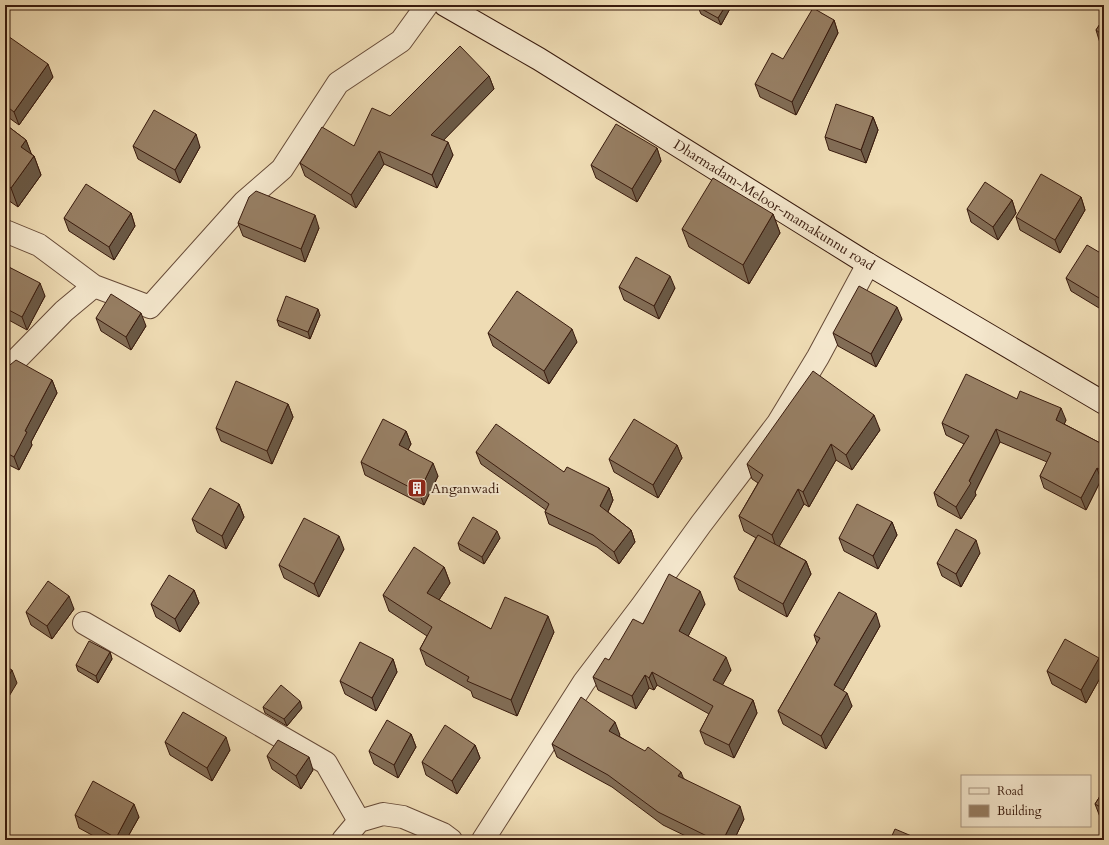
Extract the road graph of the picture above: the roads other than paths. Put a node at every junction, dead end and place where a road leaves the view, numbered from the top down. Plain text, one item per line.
1 (427, 5) edge
2 (445, 5) edge
3 (5, 231) edge
4 (868, 264) junction
5 (94, 286) junction
6 (5, 371) edge
7 (1104, 403) edge
8 (84, 623) dead end
9 (359, 821) junction
10 (343, 840) edge
11 (451, 840) edge
12 (483, 840) edge

1 - 5 street
2 - 4 street, Dharmadam-Meloor-mamakunnu road
3 - 5 street
4 - 7 street, Dharmadam-Meloor-mamakunnu road
4 - 12 street
5 - 6 street
8 - 9 street
9 - 10 street
9 - 11 street

